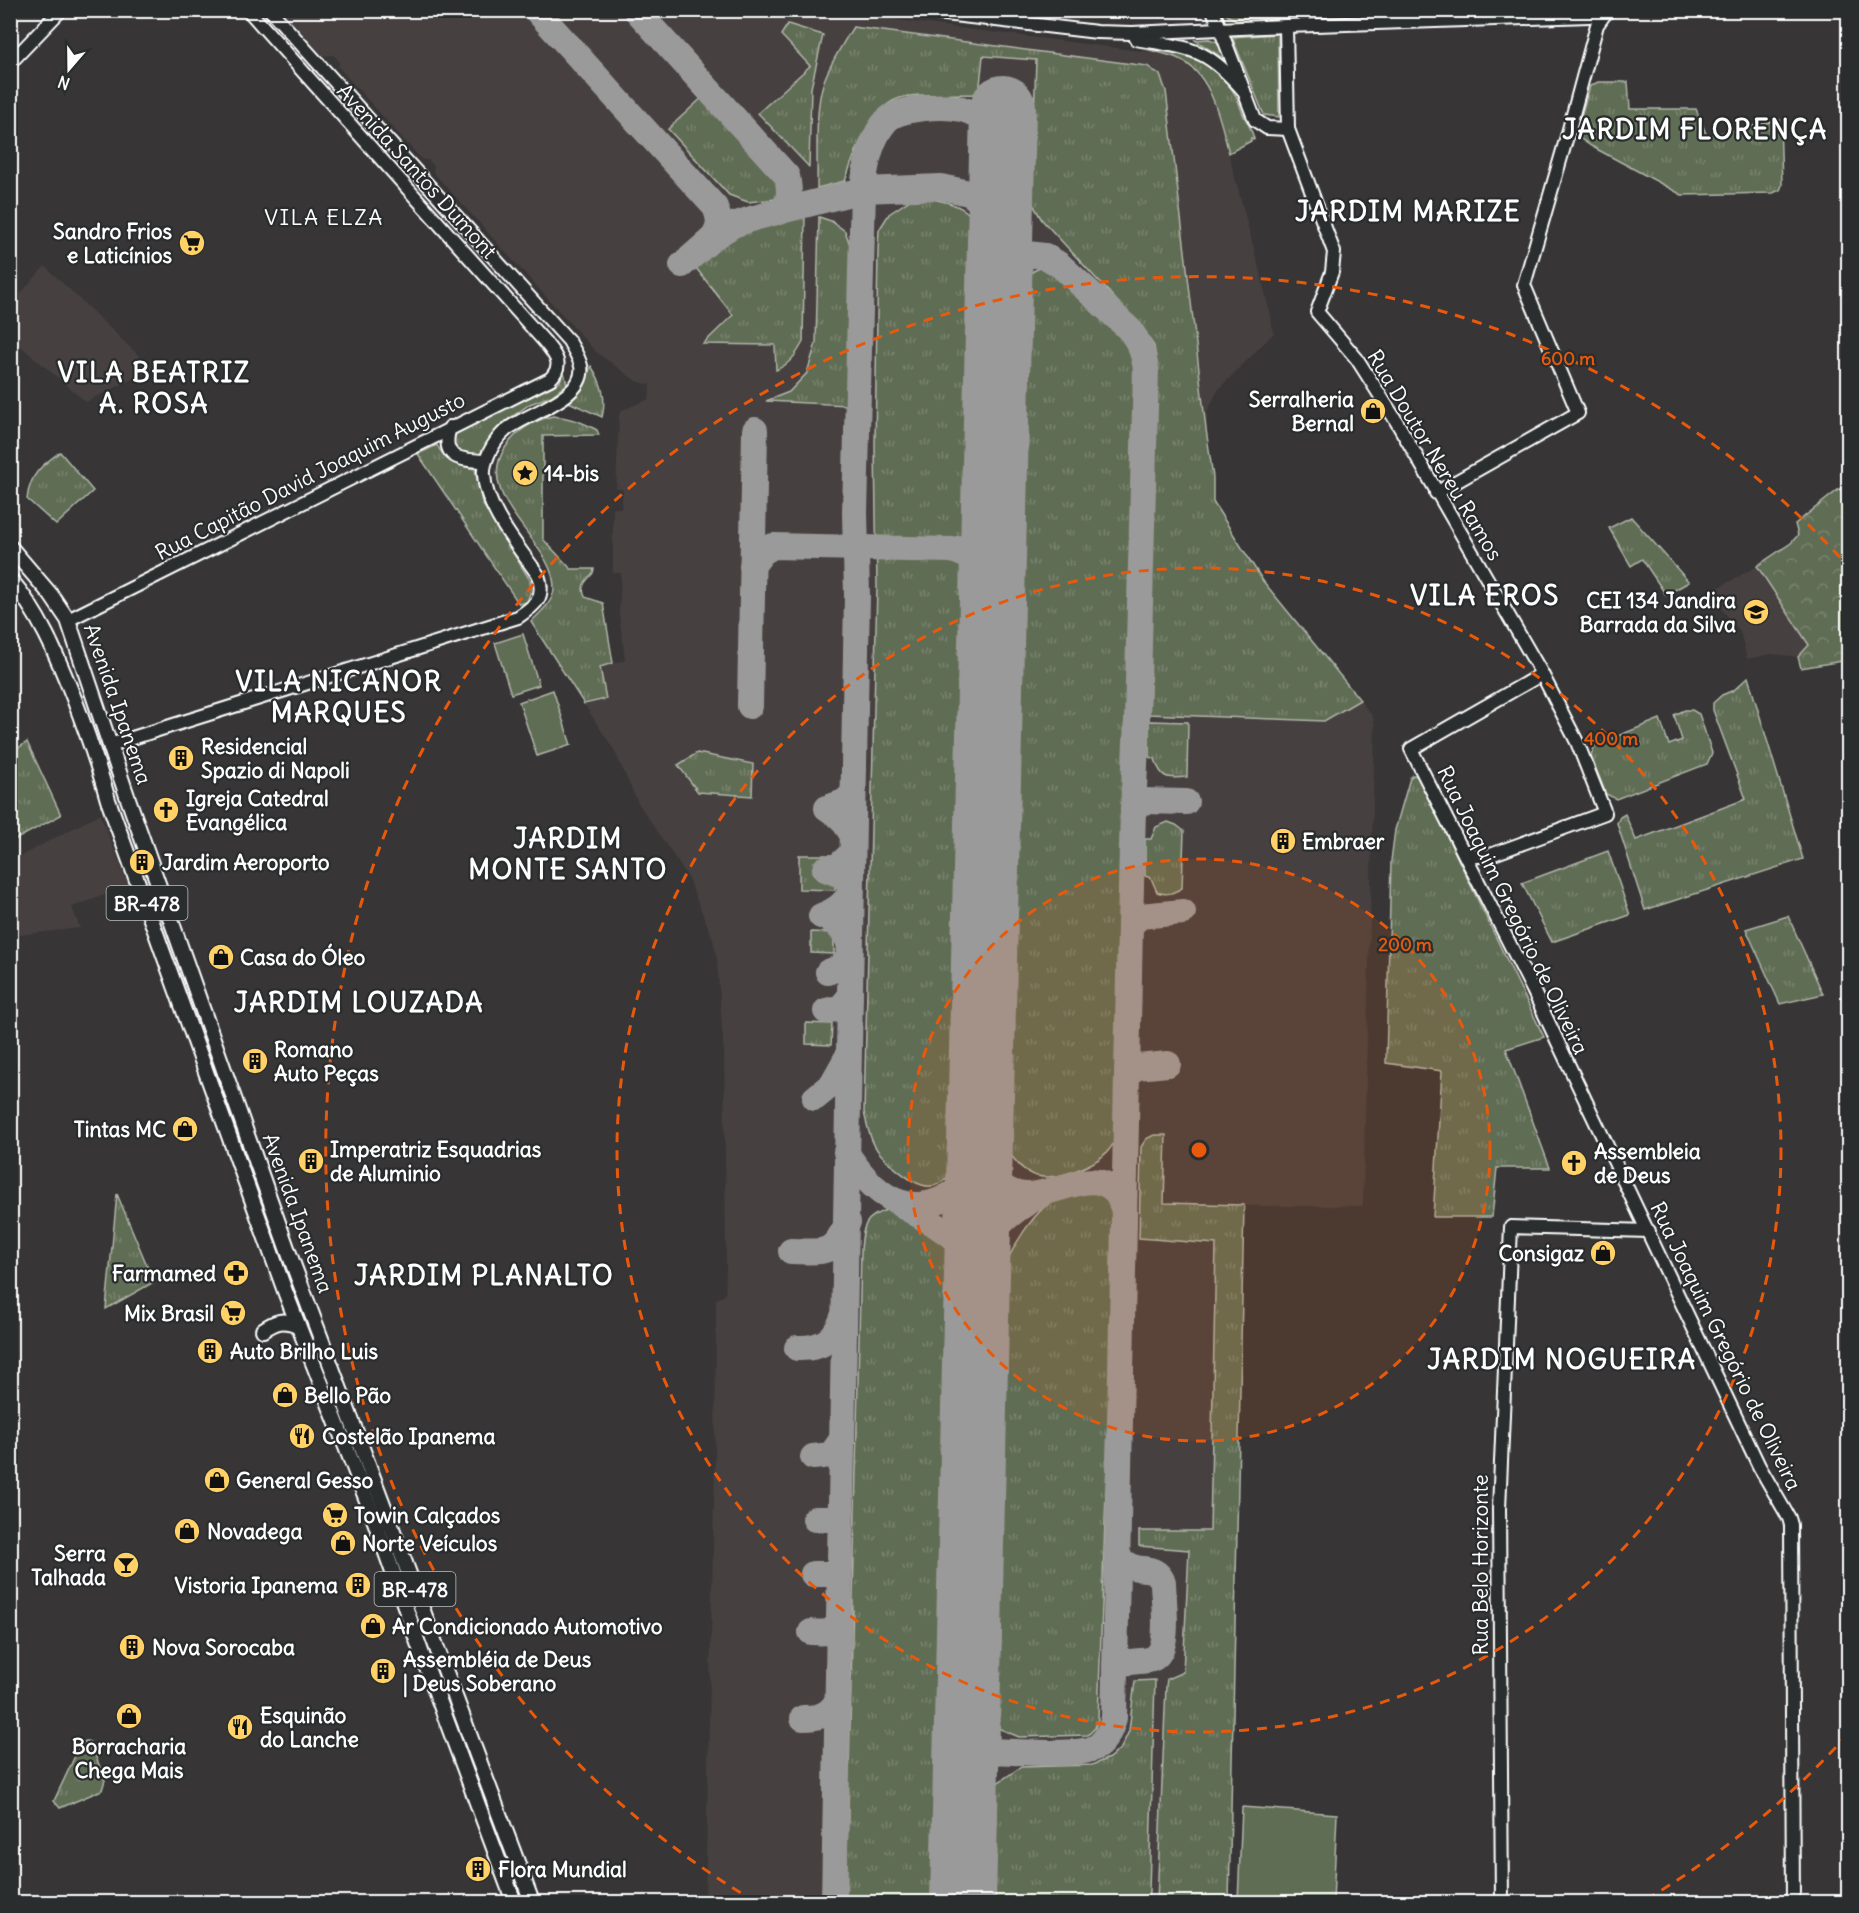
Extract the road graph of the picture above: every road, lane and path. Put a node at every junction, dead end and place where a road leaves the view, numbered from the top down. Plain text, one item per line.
1 (61, 10) edge
2 (248, 10) edge
3 (270, 10) edge
4 (911, 10) edge
5 (1547, 10) edge
6 (1609, 10) edge
7 (1213, 11) edge
8 (1591, 17) edge
9 (1310, 25) junction
10 (1286, 26) junction
11 (1245, 28) junction
12 (1220, 29) junction
13 (1097, 32) junction
14 (10, 63) edge
15 (1244, 91) junction
16 (1288, 111) junction
17 (1267, 128) junction
18 (1288, 129) junction
19 (557, 358) joint
20 (450, 427) junction
21 (485, 461) junction
22 (1436, 493) junction
23 (10, 547) edge
24 (10, 579) edge
25 (68, 620) junction
26 (51, 641) junction
27 (1536, 678) junction
28 (110, 745) junction
29 (1463, 850) junction
30 (1488, 856) junction
31 (1479, 882) junction
32 (1649, 1231) junction
33 (298, 1325) junction
34 (263, 1330) dead end
35 (514, 1902) edge
36 (532, 1902) edge
37 (1502, 1902) edge
38 (1793, 1902) edge

1 - 14 street
2 - 19 street, Avenida Santos Dumont
3 - 21 street, Avenida Santos Dumont
4 - 13 street
5 - 9 street
6 - 8 street
7 - 11 street
7 - 12 street
8 - 9 street
8 - 22 street
9 - 10 street
10 - 11 street
10 - 16 street
11 - 12 street
12 - 13 street
12 - 15 street
13 - 15 street
15 - 17 street
16 - 17 street
16 - 18 street
17 - 18 street
18 - 22 street, Rua Doutor Nereu Ramos
19 - 20 street, Rua Capitão David Joaquim Augusto
20 - 21 street
20 - 25 street, Rua Capitão David Joaquim Augusto
21 - 28 street
22 - 27 street, Rua Doutor Nereu Ramos
23 - 25 main road, Avenida Ipanema / BR-478
24 - 26 main road, Avenida Ipanema / BR-478
25 - 26 main road
25 - 28 main road, Avenida Ipanema / BR-478
26 - 33 main road, Avenida Ipanema / BR-478
27 - 29 street, Rua Joaquim Gregório de Oliveira
27 - 30 street, Rua Doutor Nereu Ramos
28 - 36 main road, Avenida Ipanema / BR-478
29 - 30 street
29 - 31 street, Rua Joaquim Gregório de Oliveira
30 - 31 street
31 - 32 street, Rua Joaquim Gregório de Oliveira
32 - 37 street, Rua Belo Horizonte
32 - 38 street, Rua Joaquim Gregório de Oliveira
33 - 34 main road
33 - 35 main road, Avenida Ipanema / BR-478

